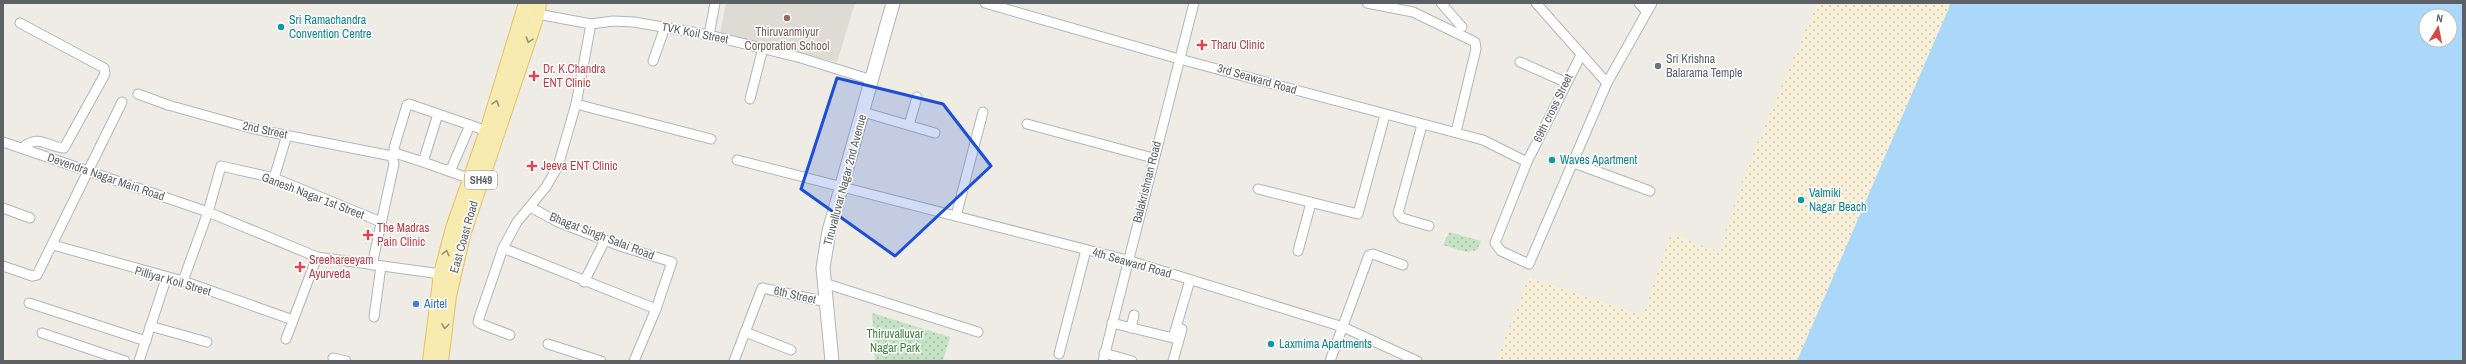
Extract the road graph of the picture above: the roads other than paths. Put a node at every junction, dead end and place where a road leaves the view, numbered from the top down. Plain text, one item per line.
1 (715, 3) edge
2 (893, 3) edge
3 (985, 3) edge
4 (1194, 3) edge
5 (1366, 3) edge
6 (1442, 3) edge
7 (1536, 3) edge
8 (1639, 3) edge
9 (1652, 3) edge
10 (532, 8) edge
11 (1647, 12) junction
12 (20, 23) dead end
13 (591, 24) junction
14 (665, 27) junction
15 (1462, 27) dead end
16 (709, 35) junction
17 (763, 48) junction
18 (1581, 55) junction
19 (1180, 57) junction
20 (653, 61) dead end
21 (1520, 62) dead end
22 (872, 80) junction
23 (1565, 82) junction
24 (1607, 83) junction
25 (138, 94) dead end
26 (917, 97) dead end
27 (750, 99) dead end
28 (122, 102) dead end
29 (576, 104) junction
30 (863, 112) junction
31 (983, 112) dead end
32 (438, 114) junction
33 (1385, 115) junction
34 (1027, 124) dead end
35 (909, 125) junction
36 (1422, 125) junction
37 (470, 126) junction
38 (487, 131) junction
39 (1456, 132) junction
40 (935, 133) dead end
41 (287, 135) junction
42 (711, 139) dead end
43 (3, 142) edge
44 (22, 148) junction
45 (1153, 158) junction
46 (737, 160) dead end
47 (423, 162) junction
48 (1527, 162) junction
49 (1574, 163) junction
50 (448, 170) junction
51 (88, 172) junction
52 (274, 178) junction
53 (471, 179) junction
54 (841, 187) junction
55 (1258, 189) dead end
56 (1650, 191) dead end
57 (1311, 203) junction
58 (530, 207) junction
59 (3, 208) edge
60 (208, 212) junction
61 (956, 216) junction
62 (30, 218) dead end
63 (381, 222) junction
64 (1429, 226) dead end
65 (605, 240) junction
66 (53, 245) junction
67 (503, 248) junction
68 (1086, 250) junction
69 (1298, 251) dead end
70 (316, 257) junction
71 (1127, 260) junction
72 (1403, 265) dead end
73 (3, 266) edge
74 (377, 266) junction
75 (441, 274) junction
76 (166, 278) junction
77 (183, 281) junction
78 (1193, 281) junction
79 (584, 282) junction
80 (824, 283) junction
81 (827, 302) junction
82 (29, 303) dead end
83 (656, 309) junction
84 (1134, 315) dead end
85 (374, 317) dead end
86 (293, 320) junction
87 (1112, 323) junction
88 (150, 326) junction
89 (1343, 327) junction
90 (1131, 328) junction
91 (745, 332) junction
92 (978, 332) dead end
93 (510, 335) dead end
94 (286, 339) dead end
95 (146, 341) junction
96 (207, 342) dead end
97 (548, 344) dead end
98 (791, 350) dead end
99 (1059, 354) dead end
100 (1104, 357) edge
101 (333, 358) dead end
102 (106, 361) edge
103 (125, 361) edge
104 (139, 361) edge
105 (346, 361) edge
106 (430, 361) edge
107 (441, 361) edge
108 (601, 361) edge
109 (634, 361) edge
110 (734, 361) edge
111 (832, 361) edge
112 (1132, 361) edge
113 (1173, 361) edge
114 (1330, 361) edge
115 (1417, 361) edge

1 - 16 street
2 - 22 street, Tiruvalluvar Nagar 2nd Avenue
3 - 19 street, 3rd Seaward Road
4 - 19 street, Balakrishnan Road
5 - 39 street
6 - 15 street
7 - 18 street
8 - 11 street
9 - 11 street
10 - 13 street, TVK Koil Street
38 -> 10 main road, East Coast Road / SH49
10 -> 107 main road, East Coast Road / SH49
11 - 24 street
12 - 44 street
13 - 14 street, TVK Koil Street
13 - 29 street
14 - 16 street, TVK Koil Street
14 - 20 street
16 - 17 street, TVK Koil Street
17 - 22 street, TVK Koil Street
17 - 27 street
18 - 23 street, 69th cross Street
18 - 24 street
19 - 33 street, 3rd Seaward Road
19 - 45 street, Balakrishnan Road
21 - 23 street
22 - 30 street, Tiruvalluvar Nagar 2nd Avenue
23 - 48 street, 69th cross Street
24 - 49 street
25 - 41 street, 2nd Street
26 - 35 street
28 - 51 street
29 - 42 street
29 - 58 street
30 - 35 street
30 - 54 street, Tiruvalluvar Nagar 2nd Avenue
31 - 61 street
32 - 37 street
32 - 47 street
32 - 47 street
33 - 36 street, 3rd Seaward Road
33 - 57 street
34 - 45 street
35 - 40 street
36 - 39 street, 3rd Seaward Road
36 - 64 street
37 - 38 street
37 - 50 street
38 - 53 main road, East Coast Road / SH49
39 - 48 street, 3rd Seaward Road
41 - 52 street
41 - 63 street, 2nd Street
43 - 44 street, Devendra Nagar Main Road
44 - 51 street, Devendra Nagar Main Road
45 - 71 street, Balakrishnan Road
46 - 54 street, 4th Seaward Road
47 - 50 street
48 - 49 street, 69th cross Street
49 - 56 street
50 - 53 street
51 - 60 street, Devendra Nagar Main Road
51 - 66 street
52 - 60 street, Ganesh Nagar 1st Street
52 - 63 street, Ganesh Nagar 1st Street
75 -> 53 main road, East Coast Road / SH49
54 - 61 street, 4th Seaward Road
54 - 80 street, Tiruvalluvar Nagar 2nd Avenue
55 - 57 street
57 - 69 street
58 - 65 street, Bhagat Singh Salai Road
58 - 67 street
59 - 62 street
60 - 70 street, Devendra Nagar Main Road
60 - 77 street
61 - 68 street, 4th Seaward Road
63 - 74 street
65 - 79 street
65 - 83 street, Bhagat Singh Salai Road
66 - 73 street
66 - 76 street, Pilliyar Koil Street
67 - 79 street
67 - 93 street
68 - 71 street, 4th Seaward Road
68 - 99 street
70 - 74 street, Devendra Nagar Main Road
70 - 86 street
71 - 78 street, 4th Seaward Road
71 - 87 street, Balakrishnan Road
72 - 89 street
74 - 75 street, Devendra Nagar Main Road
74 - 85 street
75 - 106 main road, East Coast Road / SH49
76 - 77 street, Pilliyar Koil Street
76 - 88 street
77 - 86 street, Pilliyar Koil Street
78 - 89 street, 4th Seaward Road
78 - 90 street
78 - 113 street
79 - 83 street
80 - 81 street, Tiruvalluvar Nagar 2nd Avenue
80 - 92 street
81 - 91 street, 6th Street
81 - 111 street, Tiruvalluvar Nagar 2nd Avenue
82 - 95 street
83 - 109 street
84 - 90 street
86 - 94 street
87 - 90 street
87 - 100 street, Balakrishnan Road
88 - 95 street
88 - 96 street
89 - 114 street
89 - 115 street, 4th Seaward Road
91 - 98 street
91 - 110 street
95 - 104 street
97 - 108 street
100 - 112 street
101 - 105 street
102 - 103 street

